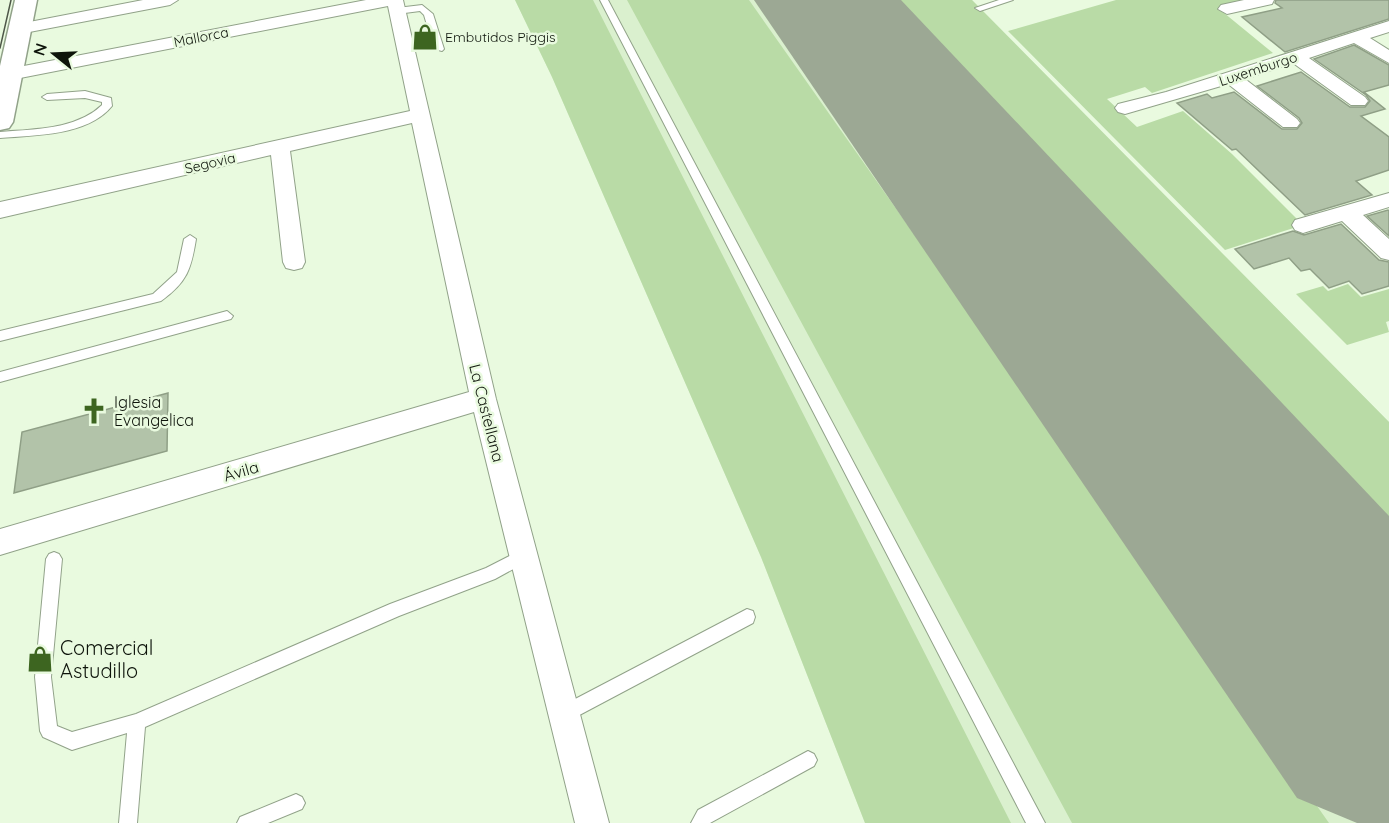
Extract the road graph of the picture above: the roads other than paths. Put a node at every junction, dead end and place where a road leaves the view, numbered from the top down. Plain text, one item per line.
1 (26, 0) edge
2 (170, 0) edge
3 (604, 0) edge
4 (1009, 0) edge
5 (1266, 0) edge
6 (395, 4) edge
7 (980, 8) dead end
8 (1227, 9) dead end
9 (1389, 26) edge
10 (19, 29) junction
11 (1356, 36) junction
12 (439, 50) dead end
13 (1296, 57) junction
14 (1389, 58) edge
15 (10, 74) junction
16 (1231, 77) junction
17 (47, 97) dead end
18 (1358, 101) dead end
19 (1125, 108) dead end
20 (2, 109) edge
21 (420, 116) junction
22 (1290, 123) dead end
23 (0, 135) edge
24 (280, 147) junction
25 (1389, 200) edge
26 (0, 210) edge
27 (1346, 212) junction
28 (1303, 225) dead end
29 (190, 239) dead end
30 (1389, 252) edge
31 (294, 262) dead end
32 (227, 316) dead end
33 (0, 336) edge
34 (0, 377) edge
35 (483, 399) junction
36 (0, 542) edge
37 (523, 556) junction
38 (54, 559) dead end
39 (747, 616) dead end
40 (564, 714) junction
41 (137, 722) junction
42 (808, 760) dead end
43 (296, 802) dead end
44 (128, 823) edge
45 (246, 823) edge
46 (592, 823) edge
47 (700, 823) edge
48 (1036, 823) edge

1 - 10 main road
2 - 10 street
3 - 48 lane
4 - 7 lane
5 - 8 street
6 - 12 lane
6 - 15 street, Mallorca
6 - 21 street, La Castellana
9 - 11 street, Luxemburgo
10 - 15 main road
11 - 13 street, Luxemburgo
11 - 14 street
13 - 16 street, Luxemburgo
13 - 18 street
15 - 20 main road
16 - 19 street, Luxemburgo
16 - 22 street
17 - 23 lane
21 - 24 street, Segovia
21 - 35 street, La Castellana
24 - 26 street, Segovia
24 - 31 street
25 - 27 street
27 - 28 street
27 - 30 street
29 - 33 lane
32 - 34 lane
35 - 36 street, Ávila
35 - 37 street, La Castellana
37 - 40 street, La Castellana
37 - 41 lane
38 - 41 lane
39 - 40 lane
40 - 46 street, La Castellana
41 - 44 lane
42 - 47 lane
43 - 45 lane

